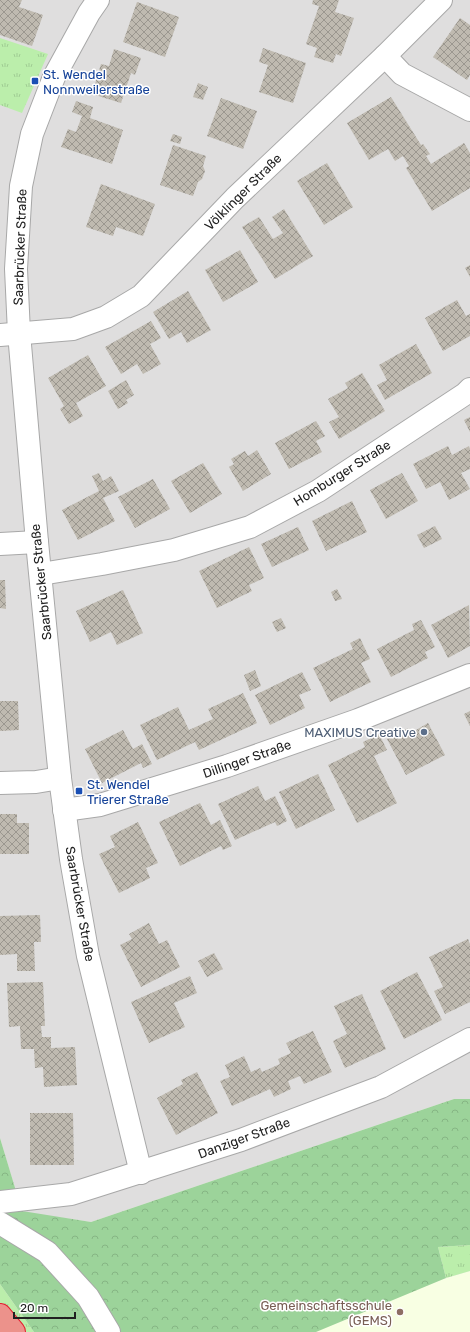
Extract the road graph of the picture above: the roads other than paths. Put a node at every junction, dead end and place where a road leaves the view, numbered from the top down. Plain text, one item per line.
1 (98, 0) edge
2 (441, 0) edge
3 (385, 56) junction
4 (470, 110) edge
5 (9, 334) edge
6 (470, 389) edge
7 (37, 542) junction
8 (0, 544) edge
9 (41, 574) junction
10 (470, 675) edge
11 (60, 778) junction
12 (0, 783) edge
13 (64, 810) junction
14 (470, 1039) edge
15 (141, 1173) junction
16 (3, 1202) edge
17 (0, 1223) edge
18 (0, 1315) edge
19 (14, 1332) edge
20 (109, 1332) edge

1 - 5 street, Saarbrücker Straße
2 - 3 street, Völklinger Straße
3 - 4 street
3 - 5 street, Völklinger Straße
5 - 7 street, Saarbrücker Straße
6 - 9 street, Homburger Straße
7 - 8 street
7 - 9 street, Saarbrücker Straße
9 - 11 street, Saarbrücker Straße
10 - 13 street, Dillinger Straße
11 - 12 street
11 - 13 street, Saarbrücker Straße
13 - 15 street, Saarbrücker Straße
14 - 15 street, Danziger Straße
15 - 16 street, Danziger Straße
17 - 20 street
18 - 19 highway

